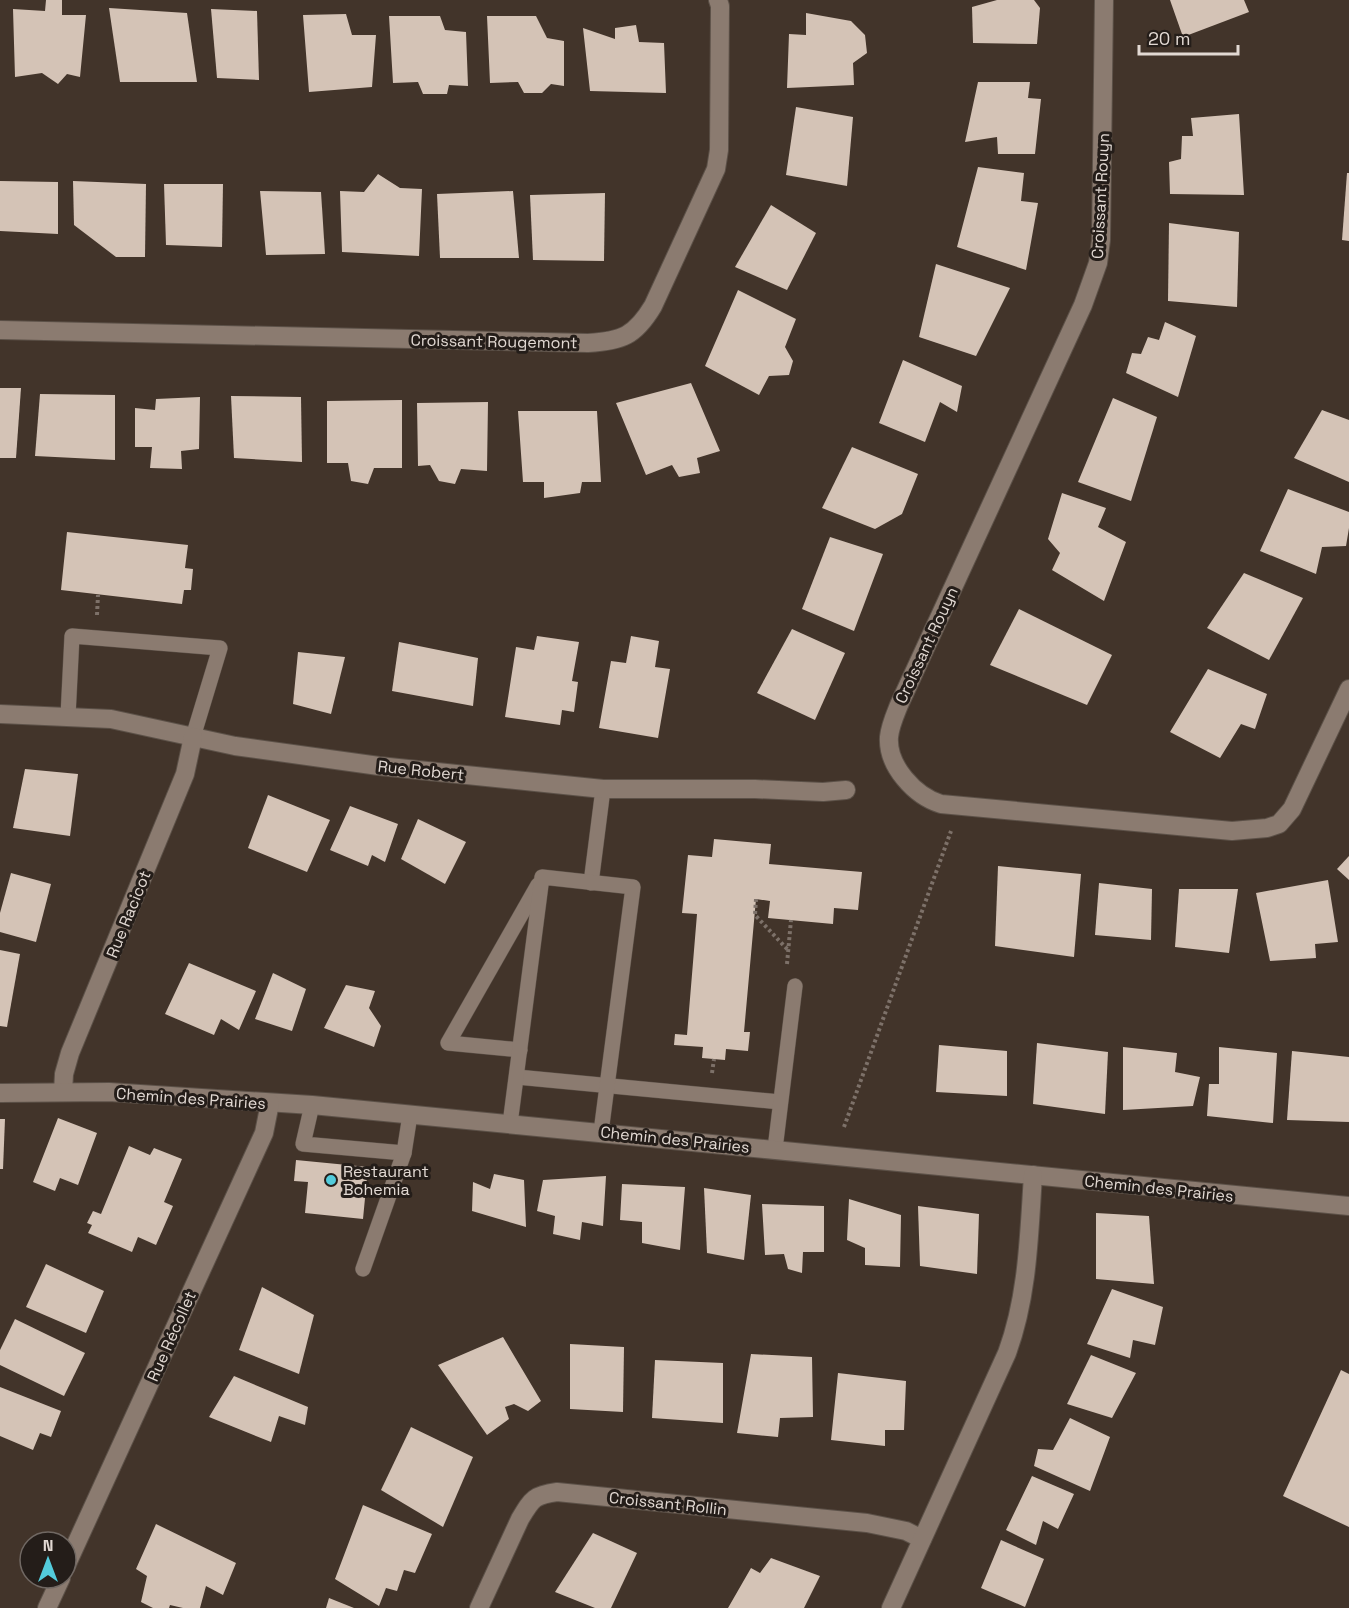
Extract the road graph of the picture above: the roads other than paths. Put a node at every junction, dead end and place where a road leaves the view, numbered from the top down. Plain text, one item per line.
1 (718, 0) edge
2 (1104, 0) edge
3 (0, 330) edge
4 (1349, 689) edge
5 (0, 714) edge
6 (68, 716) junction
7 (193, 737) junction
8 (603, 789) junction
9 (846, 790) dead end
10 (542, 877) junction
11 (591, 883) junction
12 (795, 986) dead end
13 (520, 1050) junction
14 (517, 1077) junction
15 (608, 1085) junction
16 (63, 1092) junction
17 (0, 1093) edge
18 (780, 1102) junction
19 (270, 1103) junction
20 (312, 1106) junction
21 (410, 1115) junction
22 (510, 1124) junction
23 (601, 1132) junction
24 (774, 1149) junction
25 (404, 1153) junction
26 (1034, 1175) junction
27 (1349, 1206) edge
28 (363, 1269) dead end
29 (922, 1539) junction
30 (78, 1540) edge
31 (55, 1590) edge
32 (47, 1608) edge
33 (479, 1608) edge
34 (891, 1608) edge

1 - 3 street, Croissant Rougemont
2 - 4 street, Croissant Rouyn
5 - 6 street, Rue Robert
6 - 7 street, Rue Robert
6 - 7 lane
7 - 8 street, Rue Robert
7 - 16 street, Rue Racicot
8 - 9 street, Rue Robert
8 - 11 lane
10 - 11 lane
10 - 13 lane
10 - 13 lane
11 - 15 lane
12 - 18 lane
13 - 14 lane
14 - 15 lane
14 - 22 lane
15 - 18 lane
15 - 23 lane
16 - 17 street, Chemin des Prairies
16 - 19 street, Chemin des Prairies
18 - 24 lane
19 - 20 street, Chemin des Prairies
19 - 30 street, Rue Récollet
20 - 21 street, Chemin des Prairies
20 - 25 lane
21 - 22 street, Chemin des Prairies
21 - 25 lane
22 - 23 street, Chemin des Prairies
23 - 24 street, Chemin des Prairies
24 - 26 street, Chemin des Prairies
25 - 28 lane
26 - 27 street, Chemin des Prairies
26 - 29 street
29 - 33 street, Croissant Rollin
29 - 34 street
31 - 32 street

